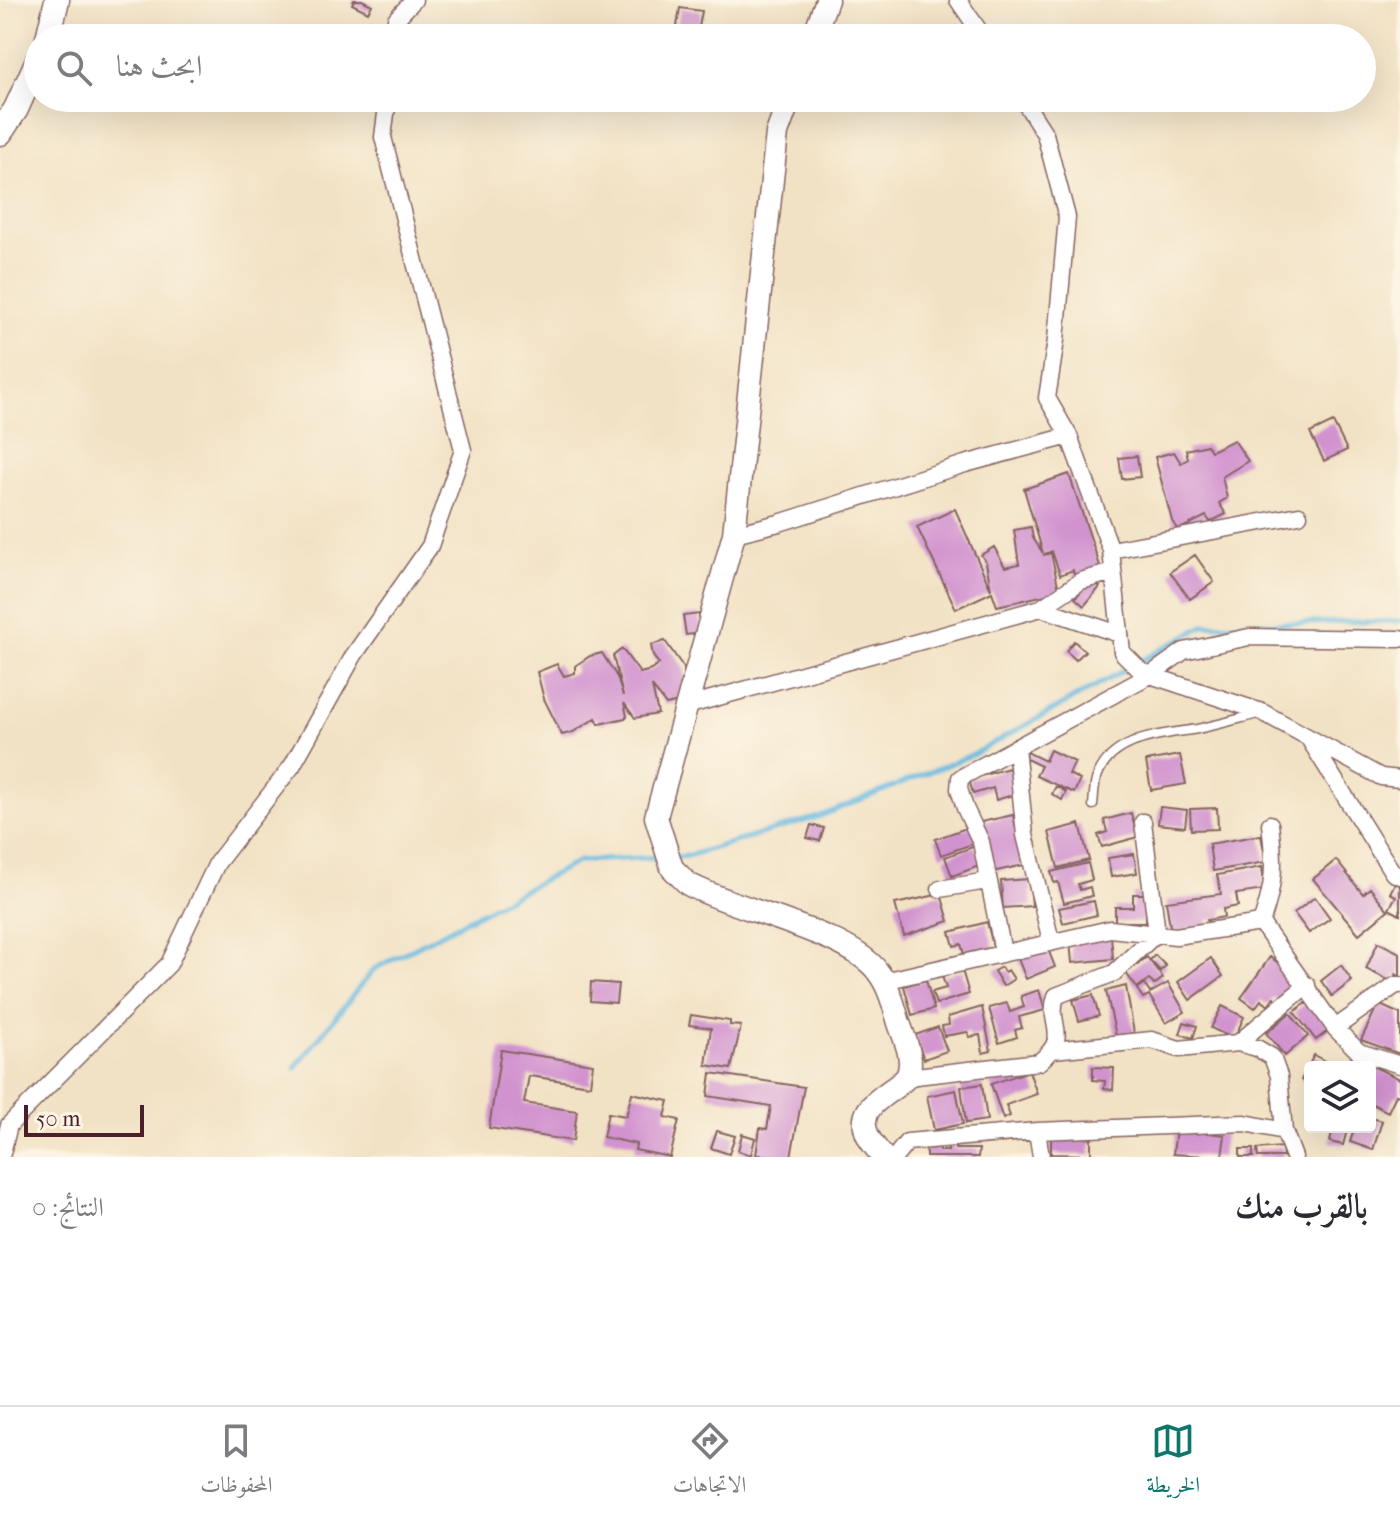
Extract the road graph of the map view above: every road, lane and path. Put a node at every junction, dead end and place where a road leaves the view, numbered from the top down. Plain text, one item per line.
1 (57, 0) edge
2 (414, 0) edge
3 (827, 0) edge
4 (958, 0) edge
5 (51, 24) edge
6 (395, 24) edge
7 (818, 24) edge
8 (974, 24) edge
9 (24, 91) edge
10 (386, 112) edge
11 (785, 112) edge
12 (1031, 112) edge
13 (0, 133) edge
14 (1069, 436) junction
15 (1299, 515) dead end
16 (734, 534) junction
17 (1111, 550) junction
18 (1113, 572) junction
19 (1041, 608) junction
20 (1119, 634) junction
21 (1400, 639) edge
22 (1145, 672) junction
23 (686, 706) junction
24 (1262, 712) junction
25 (1309, 739) junction
26 (1016, 747) junction
27 (1400, 779) edge
28 (1093, 805) dead end
29 (1143, 822) dead end
30 (1270, 824) dead end
31 (1400, 876) edge
32 (987, 881) junction
33 (940, 889) dead end
34 (1261, 923) junction
35 (1157, 933) junction
36 (1051, 941) junction
37 (1003, 952) junction
38 (884, 981) junction
39 (1307, 985) junction
40 (1400, 985) edge
41 (1335, 1028) junction
42 (1238, 1043) junction
43 (1053, 1050) junction
44 (1400, 1065) edge
45 (907, 1077) junction
46 (4, 1124) edge
47 (1037, 1131) junction
48 (1284, 1131) junction
49 (1, 1157) edge
50 (883, 1157) edge
51 (895, 1157) edge
52 (1041, 1157) edge
53 (1294, 1157) edge

1 - 5 main road
2 - 6 street
3 - 7 main road
4 - 8 street
9 - 13 main road
10 - 46 street
11 - 16 main road
12 - 14 street
14 - 16 street
14 - 17 street
15 - 17 street
16 - 23 main road
17 - 18 street
18 - 19 street
18 - 20 street
19 - 20 street
19 - 23 street
20 - 22 street
21 - 22 street
22 - 24 street
22 - 26 street
23 - 38 main road
24 - 25 street
24 - 28 lane
25 - 27 street
25 - 31 street
26 - 32 street
26 - 36 street
29 - 35 street
30 - 34 street
32 - 33 street
32 - 37 street
34 - 35 street
34 - 39 street
35 - 36 street
35 - 43 street
36 - 37 street
37 - 38 street
38 - 45 main road
39 - 41 street
39 - 42 street
40 - 41 street
41 - 44 street
42 - 43 street
42 - 48 street
43 - 45 street
45 - 50 main road
46 - 49 street
47 - 48 street
47 - 51 street
47 - 52 street
48 - 53 street

